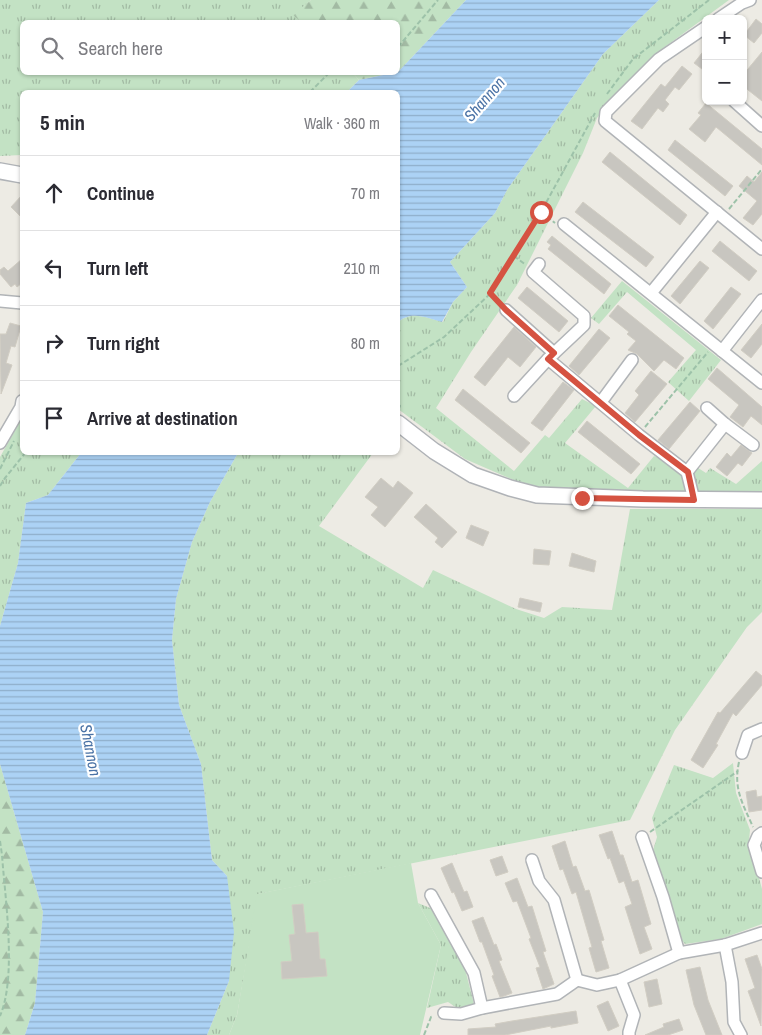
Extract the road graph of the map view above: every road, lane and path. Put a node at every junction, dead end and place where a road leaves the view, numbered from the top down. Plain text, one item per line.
1 (438, 0) edge
2 (709, 0) edge
3 (750, 0) edge
4 (724, 15) edge
5 (702, 30) edge
6 (400, 45) edge
7 (327, 75) edge
8 (312, 90) edge
9 (606, 97) dead end
10 (738, 105) edge
11 (595, 112) dead end
12 (762, 126) edge
13 (762, 169) edge
14 (0, 171) edge
15 (20, 175) edge
16 (541, 212) junction
17 (720, 214) junction
18 (564, 224) joint
19 (762, 247) edge
20 (514, 256) junction
21 (534, 271) joint
22 (490, 293) junction
23 (651, 293) junction
24 (762, 300) edge
25 (0, 301) edge
26 (20, 303) edge
27 (506, 310) joint
28 (718, 348) junction
29 (551, 356) junction
30 (632, 360) dead end
31 (400, 365) edge
32 (762, 383) edge
33 (514, 396) dead end
34 (601, 402) junction
35 (707, 408) dead end
36 (20, 409) edge
37 (725, 424) junction
38 (400, 426) edge
39 (18, 434) dead end
40 (639, 435) junction
41 (0, 443) edge
42 (753, 445) dead end
43 (24, 455) edge
44 (0, 469) edge
45 (688, 472) junction
46 (0, 486) edge
47 (694, 500) junction
48 (762, 500) edge
49 (762, 729) edge
50 (742, 753) joint
51 (738, 771) junction
52 (760, 834) edge
53 (642, 837) joint
54 (0, 842) edge
55 (532, 860) dead end
56 (762, 872) edge
57 (431, 895) dead end
58 (762, 933) edge
59 (725, 946) junction
60 (678, 953) junction
61 (577, 980) junction
62 (620, 980) junction
63 (482, 1008) junction
64 (444, 1012) joint
65 (0, 1016) edge
66 (424, 1035) edge
67 (629, 1035) edge
68 (741, 1035) edge

1 - 6 path
2 - 9 path
3 - 4 street
5 - 17 street
7 - 8 path
10 - 12 street
11 - 16 path
13 - 17 path
14 - 15 main road
16 - 18 path
16 - 20 path
17 - 19 street
17 - 23 street
18 - 23 street
20 - 21 path
20 - 22 path
21 - 29 street
22 - 27 path
22 - 31 path
23 - 28 street
24 - 28 street
25 - 26 street
27 - 29 street
28 - 32 street
28 - 40 path
29 - 33 street
29 - 34 street
30 - 34 street
34 - 40 street
35 - 37 street
36 - 41 street
37 - 42 street
37 - 45 street
38 - 47 main road
39 - 44 path
40 - 45 street
43 - 46 path
45 - 47 street
47 - 48 main road
49 - 50 street
50 - 51 path
51 - 52 path
51 - 53 path
52 - 56 street
53 - 60 street
54 - 65 path
55 - 61 street
57 - 63 street
58 - 59 street
59 - 60 street
59 - 68 street
60 - 62 street
61 - 62 street
61 - 63 street
62 - 67 street
63 - 64 street
64 - 66 path

